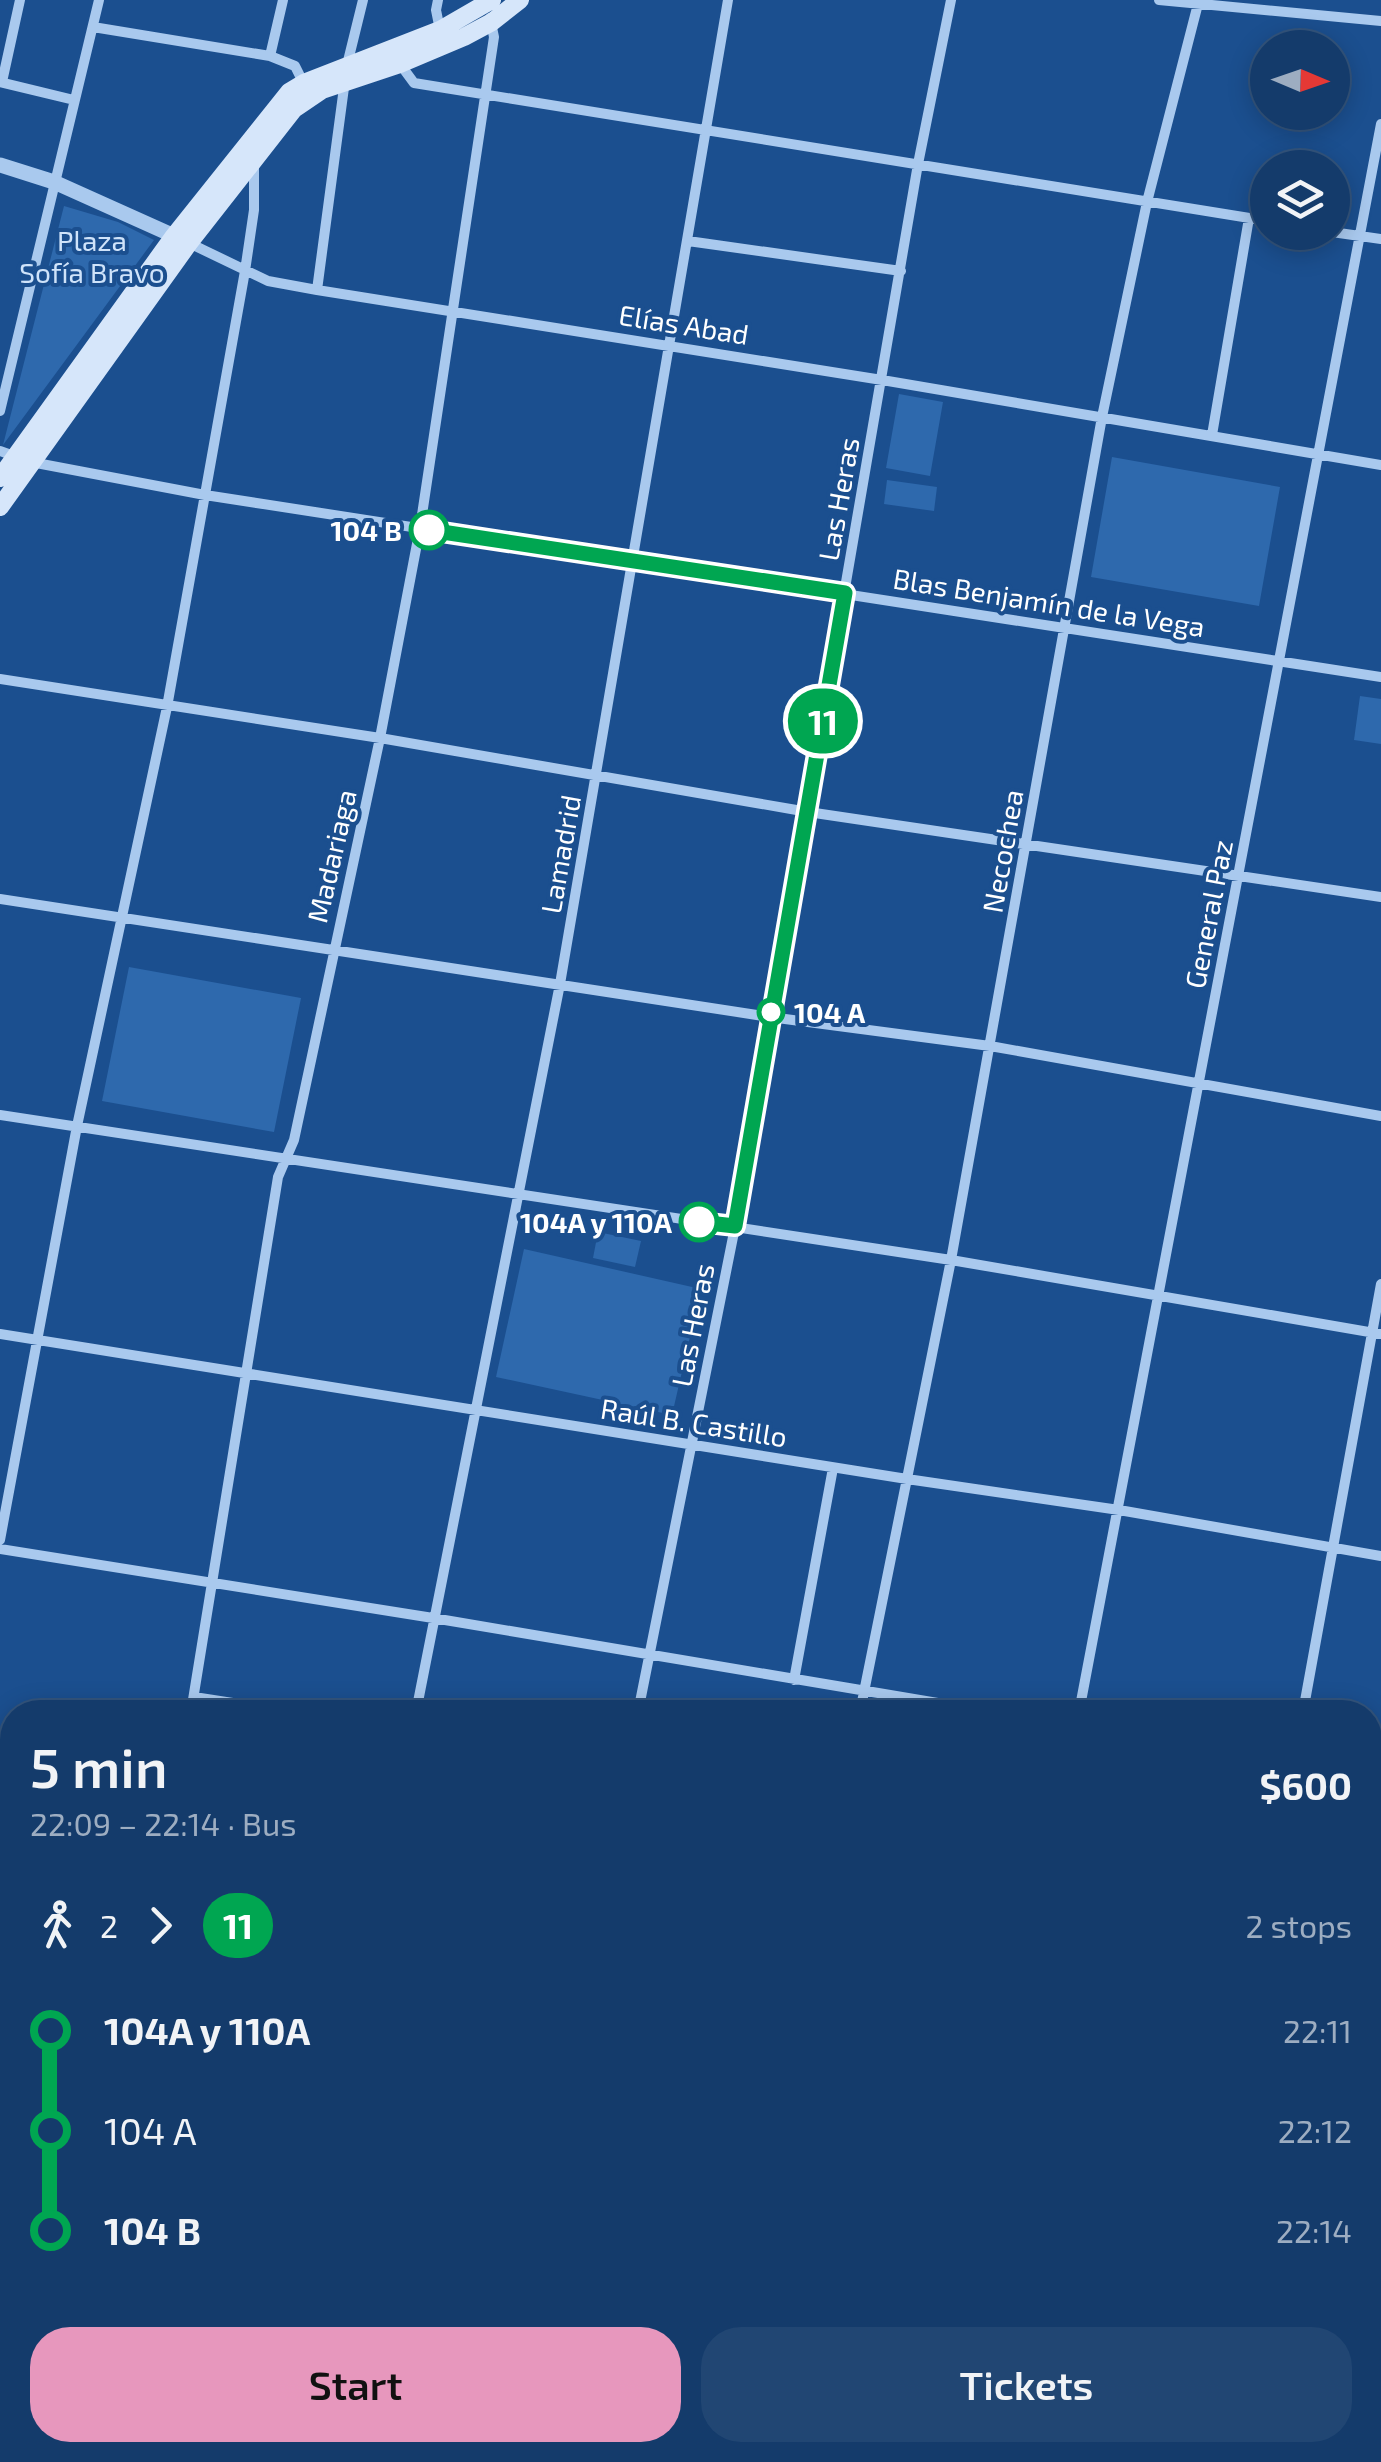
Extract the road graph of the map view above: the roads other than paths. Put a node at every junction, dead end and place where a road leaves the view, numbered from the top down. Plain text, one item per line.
1 (20, 0) edge
2 (99, 0) edge
3 (283, 0) edge
4 (363, 0) edge
5 (438, 0) edge
6 (520, 0) edge
7 (728, 0) edge
8 (951, 0) edge
9 (1160, 0) edge
10 (1198, 3) edge
11 (489, 10) edge
12 (1381, 21) edge
13 (93, 26) junction
14 (440, 30) junction
15 (270, 56) junction
16 (398, 56) junction
17 (347, 74) junction
18 (1, 82) edge
19 (306, 90) junction
20 (486, 94) junction
21 (74, 100) junction
22 (1381, 124) edge
23 (706, 128) junction
24 (254, 160) junction
25 (918, 164) junction
26 (0, 165) edge
27 (54, 182) junction
28 (1147, 202) junction
29 (1249, 218) joint
30 (1350, 234) edge
31 (1362, 236) junction
32 (1381, 239) edge
33 (181, 240) junction
34 (688, 241) junction
35 (246, 271) junction
36 (901, 271) junction
37 (317, 290) junction
38 (451, 311) junction
39 (670, 348) junction
40 (0, 353) edge
41 (14, 356) junction
42 (882, 380) junction
43 (0, 411) edge
44 (1102, 417) junction
45 (1212, 435) junction
46 (1319, 454) junction
47 (16, 456) edge
48 (1381, 466) edge
49 (0, 478) edge
50 (205, 494) junction
51 (0, 507) edge
52 (420, 528) junction
53 (634, 562) junction
54 (845, 593) junction
55 (1063, 626) junction
56 (1279, 662) junction
57 (1381, 677) edge
58 (0, 680) edge
59 (167, 706) junction
60 (380, 738) junction
61 (596, 776) junction
62 (808, 812) junction
63 (1026, 844) junction
64 (1239, 875) junction
65 (1381, 897) edge
66 (0, 898) edge
67 (120, 918) junction
68 (333, 948) junction
69 (560, 984) junction
70 (770, 1017) junction
71 (990, 1046) junction
72 (1198, 1082) junction
73 (0, 1115) edge
74 (1381, 1116) edge
75 (77, 1126) junction
76 (285, 1158) junction
77 (520, 1197) junction
78 (735, 1226) junction
79 (950, 1260) junction
80 (1381, 1284) edge
81 (1157, 1296) junction
82 (0, 1334) edge
83 (1376, 1334) edge
84 (36, 1340) junction
85 (245, 1371) junction
86 (474, 1408) junction
87 (0, 1441) edge
88 (17, 1443) junction
89 (691, 1445) junction
90 (833, 1468) junction
91 (906, 1480) junction
92 (1120, 1510) junction
93 (0, 1540) edge
94 (1333, 1547) junction
95 (0, 1549) edge
96 (1381, 1556) edge
97 (212, 1583) junction
98 (433, 1618) junction
99 (649, 1655) junction
100 (794, 1680) junction
101 (864, 1692) junction
102 (194, 1697) junction
103 (194, 1700) edge
104 (214, 1700) edge
105 (418, 1700) edge
106 (640, 1700) edge
107 (862, 1700) edge
108 (915, 1700) edge
109 (1081, 1700) edge
110 (1306, 1700) edge

1 - 18 street
2 - 13 street
3 - 15 street
4 - 17 street
5 - 14 street
6 - 11 main road
7 - 23 street, Lamadrid
8 - 25 street, Las Heras
9 - 10 street
10 - 12 street
10 - 28 street, Necochea
11 - 14 main road
11 - 16 main road
11 - 20 street, Madariaga
13 - 15 street
13 - 21 street
14 - 16 main road
15 - 19 street
16 - 17 main road
16 - 20 street
17 - 19 main road
17 - 37 street
18 - 21 street
19 - 24 main road
19 - 33 main road
20 - 23 street
20 - 38 street, Madariaga
21 - 27 street
22 - 31 street, General Paz
23 - 25 street
23 - 34 street, Lamadrid
24 - 33 main road
24 - 35 street
25 - 28 street
25 - 36 street, Las Heras
26 - 27 street, Elías Abad
27 - 33 street, Elías Abad
27 - 41 street
28 - 29 street
28 - 44 street, Necochea
29 - 45 street
30 - 31 street
31 - 32 street
31 - 46 street, General Paz
33 - 35 street, Elías Abad
33 - 47 main road
34 - 36 street
34 - 39 street, Lamadrid
35 - 37 street, Elías Abad
35 - 50 street
36 - 42 street, Las Heras
37 - 38 street, Elías Abad
38 - 39 street, Elías Abad
38 - 52 street, Madariaga
39 - 42 street, Elías Abad
39 - 53 street, Lamadrid
40 - 41 street
41 - 43 street
42 - 44 street, Elías Abad
42 - 54 street, Las Heras
44 - 45 street, Elías Abad
44 - 55 street, Necochea
45 - 46 street, Elías Abad
46 - 48 street, Elías Abad
46 - 56 street, General Paz
47 - 49 main road
47 - 50 street, Blas Benjamín de la Vega
47 - 51 main road
50 - 52 street, Blas Benjamín de la Vega
50 - 59 street
52 - 53 street, Blas Benjamín de la Vega
52 - 60 street, Madariaga
53 - 54 street, Blas Benjamín de la Vega
53 - 61 street, Lamadrid
54 - 55 street, Blas Benjamín de la Vega
54 - 62 street, Las Heras
55 - 56 street, Blas Benjamín de la Vega
55 - 63 street, Necochea
56 - 57 street, Blas Benjamín de la Vega
56 - 64 street, General Paz
58 - 59 street
59 - 60 street
59 - 67 street
60 - 61 street
60 - 68 street, Madariaga
61 - 62 street
61 - 69 street, Lamadrid
62 - 63 street
62 - 70 street, Las Heras
63 - 64 street
63 - 71 street, Necochea
64 - 65 street
64 - 72 street, General Paz
66 - 67 street
67 - 68 street
67 - 75 street
68 - 69 street
68 - 76 street, Madariaga
69 - 70 street
69 - 77 street, Lamadrid
70 - 71 street
70 - 78 street, Las Heras
71 - 72 street
71 - 79 street, Necochea
72 - 74 street
72 - 81 street, General Paz
73 - 75 street
75 - 76 street
75 - 84 street
76 - 77 street
76 - 85 street, Madariaga
77 - 78 street
77 - 86 street, Lamadrid
78 - 79 street
78 - 89 street, Las Heras
79 - 81 street
79 - 91 street, Necochea
80 - 83 street
81 - 83 street
81 - 92 street, General Paz
82 - 84 street, Raúl B. Castillo
83 - 94 street
84 - 85 street, Raúl B. Castillo
84 - 88 street
85 - 86 street, Raúl B. Castillo
85 - 97 street, Madariaga
86 - 89 street, Raúl B. Castillo
86 - 98 street, Lamadrid
87 - 88 street
88 - 93 street
89 - 90 street, Raúl B. Castillo
89 - 99 street, Las Heras
90 - 91 street, Raúl B. Castillo
90 - 100 street
91 - 92 street, Raúl B. Castillo
91 - 101 street, Necochea
92 - 94 street, Raúl B. Castillo
92 - 109 street, General Paz
94 - 96 street, Raúl B. Castillo
94 - 110 street
95 - 97 street
97 - 98 street
97 - 102 street, Madariaga
98 - 99 street
98 - 105 street, Lamadrid
99 - 100 street
99 - 106 street, Las Heras
100 - 101 street
101 - 107 street, Necochea
101 - 108 street
102 - 103 street, Madariaga
102 - 104 street

